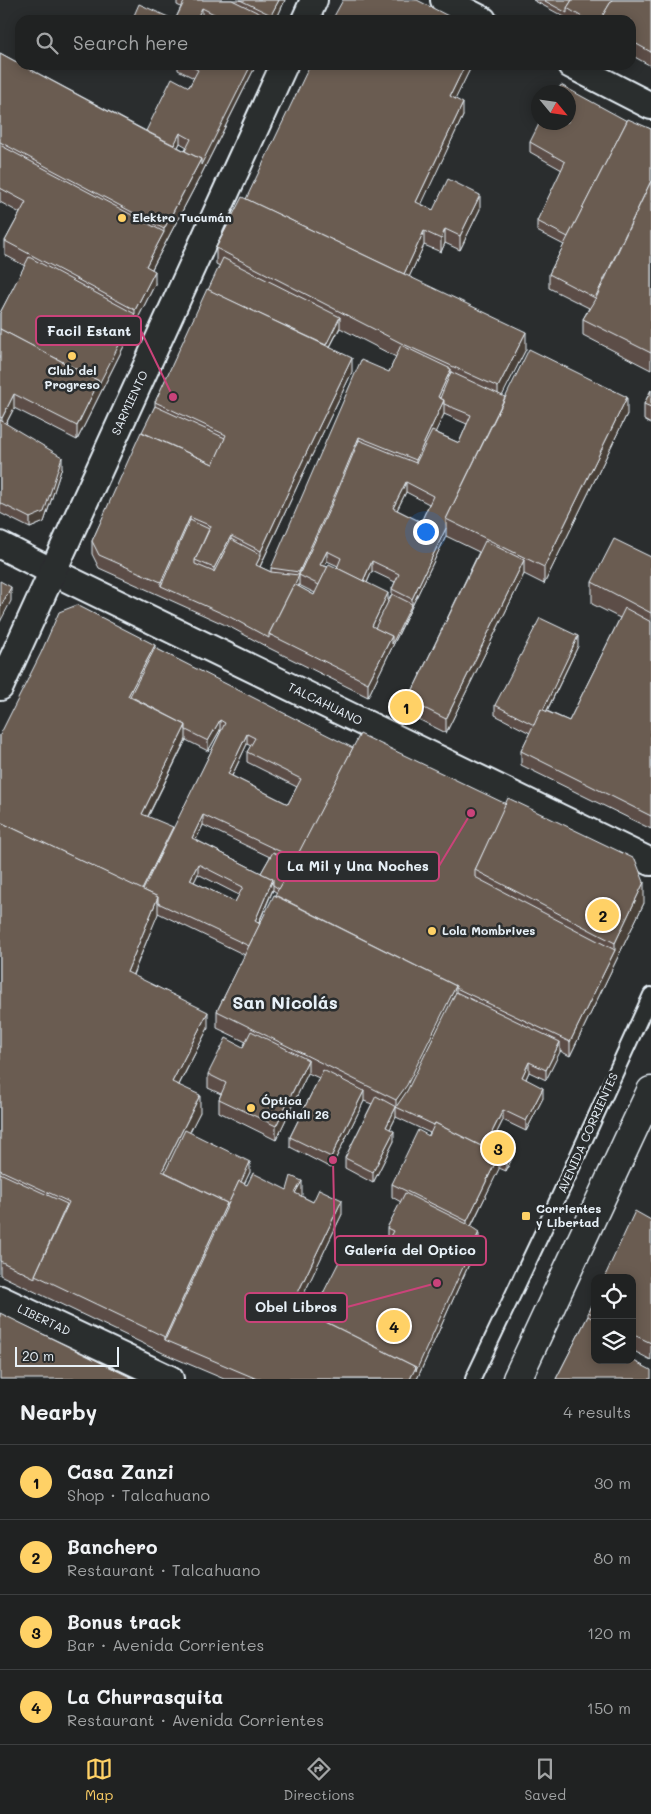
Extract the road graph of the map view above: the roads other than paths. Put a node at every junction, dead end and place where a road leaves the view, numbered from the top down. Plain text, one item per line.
1 (314, 0) edge
2 (444, 0) edge
3 (307, 15) edge
4 (473, 15) edge
5 (282, 70) edge
6 (581, 70) edge
7 (651, 106) edge
8 (0, 545) edge
9 (53, 572) junction
10 (0, 687) edge
11 (651, 862) edge
12 (651, 995) edge
13 (651, 1091) edge
14 (0, 1299) edge
15 (170, 1379) edge
16 (473, 1379) edge
17 (517, 1379) edge

1 - 3 street
2 - 4 street
5 - 9 street, SARMIENTO
6 - 7 street
8 - 9 street, TALCAHUANO
9 - 10 street, SARMIENTO
9 - 11 street, TALCAHUANO
12 - 16 lane, AVENIDA CORRIENTES
13 - 17 street
14 - 15 street, LIBERTAD

